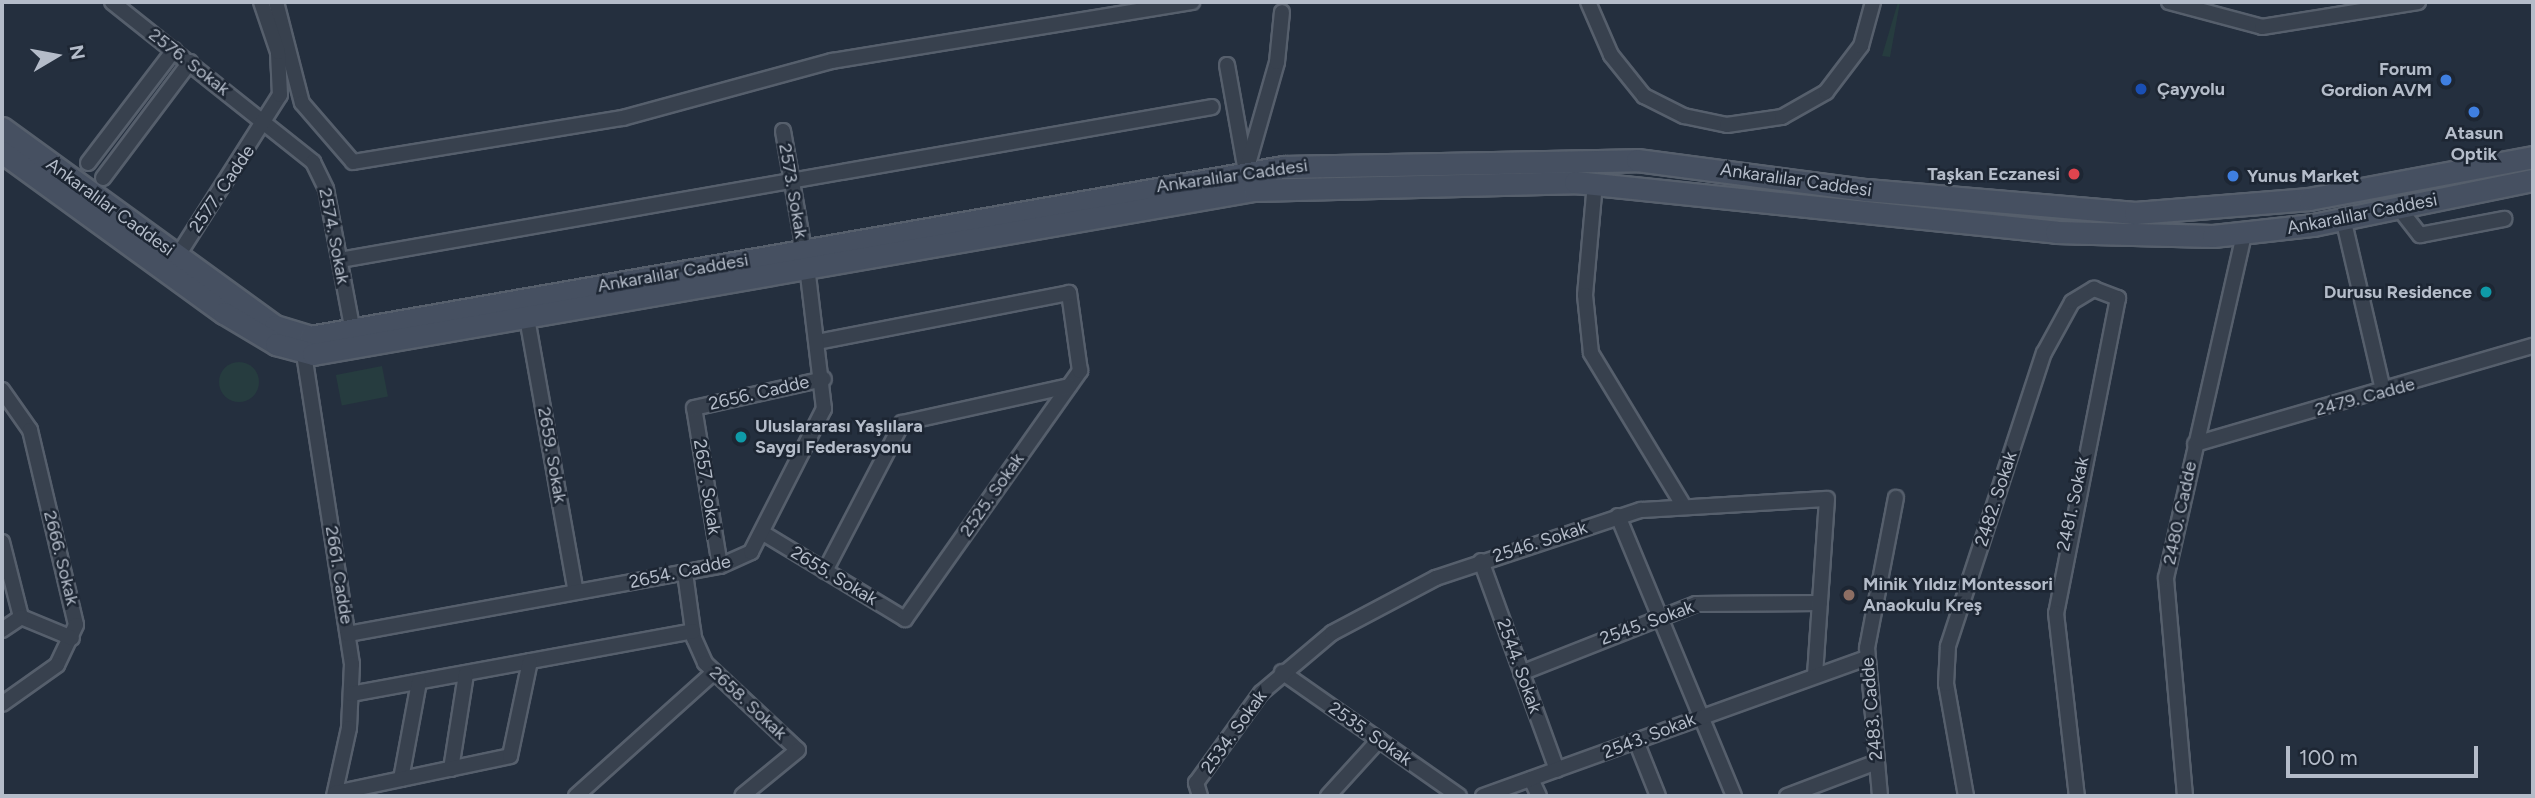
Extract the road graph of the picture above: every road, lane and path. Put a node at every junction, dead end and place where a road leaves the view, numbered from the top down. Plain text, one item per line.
1 (112, 2) edge
2 (261, 2) edge
3 (276, 2) edge
4 (1192, 2) edge
5 (1588, 2) edge
6 (1873, 2) edge
7 (2169, 2) edge
8 (2418, 2) edge
9 (1282, 12) dead end
10 (174, 50) junction
11 (190, 62) junction
12 (1227, 65) dead end
13 (1212, 107) dead end
14 (267, 122) junction
15 (2, 128) edge
16 (783, 131) dead end
17 (2, 152) edge
18 (2533, 157) edge
19 (1598, 159) junction
20 (88, 163) dead end
21 (1245, 171) junction
22 (103, 178) dead end
23 (2533, 180) edge
24 (791, 181) junction
25 (1595, 183) junction
26 (2033, 207) junction
27 (2248, 207) junction
28 (2398, 207) junction
29 (2343, 218) junction
30 (2504, 219) dead end
31 (2032, 230) junction
32 (2244, 235) junction
33 (177, 257) junction
34 (805, 258) junction
35 (340, 260) junction
36 (2118, 298) joint
37 (527, 318) junction
38 (353, 332) junction
39 (818, 342) junction
40 (303, 345) junction
41 (2533, 346) edge
42 (824, 379) junction
43 (1069, 386) junction
44 (2, 390) edge
45 (2383, 390) junction
46 (694, 408) joint
47 (2195, 444) junction
48 (1896, 498) dead end
49 (1682, 503) junction
50 (1618, 516) junction
51 (763, 533) junction
52 (2, 542) edge
53 (1481, 561) junction
54 (720, 566) junction
55 (825, 571) junction
56 (684, 573) junction
57 (576, 592) junction
58 (1820, 603) junction
59 (1659, 615) junction
60 (22, 617) junction
61 (905, 619) joint
62 (2, 630) edge
63 (693, 631) junction
64 (348, 634) junction
65 (72, 638) junction
66 (1867, 658) junction
67 (530, 661) junction
68 (1282, 671) junction
69 (713, 673) junction
70 (1521, 673) junction
71 (467, 674) junction
72 (1815, 674) junction
73 (419, 682) junction
74 (351, 694) junction
75 (2, 704) edge
76 (1701, 716) junction
77 (1379, 740) junction
78 (1636, 741) junction
79 (1877, 762) junction
80 (451, 769) junction
81 (1556, 770) junction
82 (401, 779) junction
83 (1531, 779) junction
84 (334, 794) edge
85 (576, 796) edge
86 (742, 796) edge
87 (1200, 796) edge
88 (1328, 796) edge
89 (1459, 796) edge
90 (1483, 796) edge
91 (1539, 796) edge
92 (1658, 796) edge
93 (1734, 796) edge
94 (1787, 796) edge
95 (1880, 796) edge
96 (1966, 796) edge
97 (2077, 796) edge
98 (2185, 796) edge

1 - 10 street, 2576. Sokak
2 - 14 street, 2577. Cadde
3 - 4 street
5 - 6 street
7 - 8 street
9 - 21 street
10 - 11 street, 2576. Sokak
10 - 20 street
11 - 14 street, 2576. Sokak
11 - 22 street
12 - 21 street
13 - 24 street
14 - 33 street, 2577. Cadde
14 - 35 street, 2574. Sokak
15 - 33 main road, Ankaralılar Caddesi
16 - 24 street, 2573. Sokak
17 - 40 main road, Ankaralılar Caddesi
18 - 27 main road, Ankaralılar Caddesi
19 - 21 main road, Ankaralılar Caddesi
19 - 25 main road
19 - 26 main road, Ankaralılar Caddesi
21 - 34 main road, Ankaralılar Caddesi
23 - 28 main road, Ankaralılar Caddesi
24 - 34 street, 2573. Sokak
24 - 35 street
25 - 31 main road, Ankaralılar Caddesi
25 - 34 main road, Ankaralılar Caddesi
25 - 49 street
26 - 27 main road, Ankaralılar Caddesi
26 - 31 main road
27 - 32 main road
28 - 29 main road, Ankaralılar Caddesi
28 - 30 street
29 - 32 main road, Ankaralılar Caddesi
29 - 45 street
31 - 32 main road, Ankaralılar Caddesi
32 - 47 street, 2480. Cadde
33 - 40 main road, Ankaralılar Caddesi
34 - 37 main road, Ankaralılar Caddesi
34 - 38 main road, Ankaralılar Caddesi
34 - 39 street, 2654. Cadde
35 - 38 street, 2574. Sokak
36 - 96 street, 2482. Sokak
36 - 97 street, 2481. Sokak
37 - 40 main road, Ankaralılar Caddesi
37 - 57 street, 2659. Sokak
38 - 40 main road, Ankaralılar Caddesi
39 - 42 street, 2654. Cadde
39 - 43 street, 2525. Sokak
40 - 64 street, 2661. Cadde
41 - 45 street, 2479. Cadde
42 - 46 street, 2656. Cadde
42 - 51 street, 2654. Cadde
43 - 55 street
43 - 61 street, 2525. Sokak
44 - 65 street, 2666. Sokak
45 - 47 street, 2479. Cadde
46 - 54 street, 2657. Sokak
47 - 98 street, 2480. Cadde
48 - 66 street, 2483. Cadde
49 - 50 street, 2546. Sokak
49 - 58 street, 2546. Sokak
50 - 53 street, 2546. Sokak
50 - 59 street
51 - 54 street, 2654. Cadde
51 - 55 street, 2655. Sokak
52 - 60 street
53 - 68 street, 2546. Sokak
53 - 70 street, 2544. Sokak
54 - 56 street, 2654. Cadde
55 - 61 street, 2655. Sokak
56 - 57 street, 2654. Cadde
56 - 63 street, 2658. Sokak
57 - 64 street, 2654. Cadde
58 - 59 street, 2545. Sokak
58 - 72 street
59 - 70 street, 2545. Sokak
59 - 76 street
60 - 62 street
60 - 65 street
63 - 67 street
63 - 69 street, 2658. Sokak
64 - 74 street, 2661. Cadde
65 - 75 street
66 - 72 street, 2543. Sokak
66 - 79 street, 2483. Cadde
67 - 71 street
67 - 80 street
68 - 77 street, 2535. Sokak
68 - 87 street, 2534. Sokak
69 - 85 street
69 - 86 street, 2658. Sokak
70 - 81 street, 2544. Sokak
71 - 73 street
71 - 80 street
72 - 76 street, 2543. Sokak
73 - 74 street
73 - 82 street
74 - 84 street, 2661. Cadde
76 - 78 street, 2543. Sokak
76 - 93 street
77 - 88 street
77 - 89 street, 2535. Sokak
78 - 81 street, 2543. Sokak
78 - 92 street
79 - 94 street
79 - 95 street, 2483. Cadde
80 - 82 street
81 - 83 street, 2543. Sokak
82 - 84 street
83 - 90 street, 2543. Sokak
83 - 91 street

